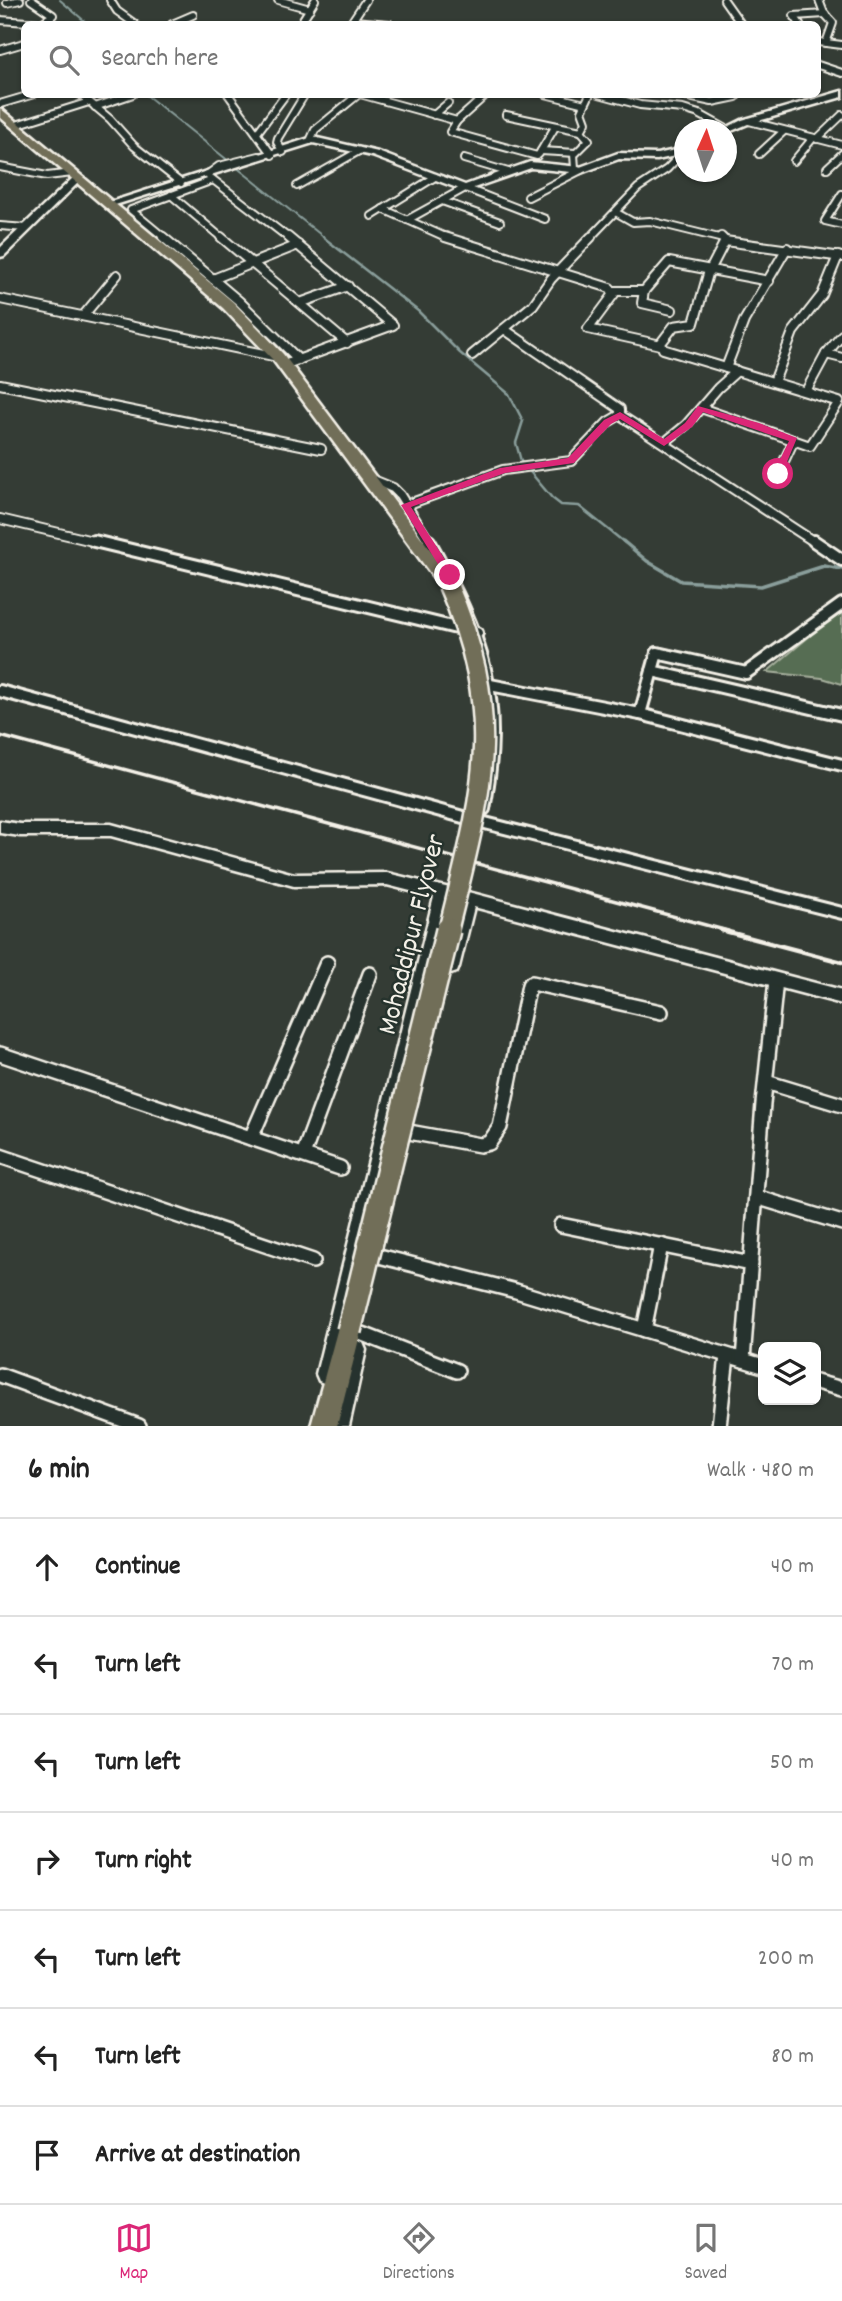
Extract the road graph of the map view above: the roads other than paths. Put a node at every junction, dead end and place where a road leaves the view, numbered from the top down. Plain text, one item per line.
1 (20, 0) edge
2 (31, 0) edge
3 (110, 0) edge
4 (278, 0) edge
5 (315, 0) edge
6 (366, 0) edge
7 (724, 0) edge
8 (818, 0) edge
9 (7, 3) dead end
10 (310, 9) junction
11 (842, 12) edge
12 (825, 14) junction
13 (193, 15) dead end
14 (0, 20) edge
15 (45, 21) edge
16 (129, 21) edge
17 (179, 21) edge
18 (302, 21) edge
19 (353, 21) edge
20 (739, 21) edge
21 (798, 21) edge
22 (21, 22) edge
23 (833, 22) junction
24 (842, 23) edge
25 (821, 42) edge
26 (826, 43) junction
27 (842, 45) edge
28 (21, 46) edge
29 (0, 50) edge
30 (821, 66) edge
31 (842, 73) edge
32 (842, 94) edge
33 (26, 98) edge
34 (85, 98) edge
35 (117, 98) edge
36 (231, 98) edge
37 (283, 98) edge
38 (303, 98) edge
39 (355, 98) edge
40 (374, 98) edge
41 (482, 98) edge
42 (561, 98) edge
43 (588, 98) edge
44 (613, 98) edge
45 (694, 98) edge
46 (731, 98) edge
47 (448, 103) dead end
48 (92, 104) junction
49 (585, 104) junction
50 (0, 110) edge
51 (434, 115) junction
52 (506, 115) dead end
53 (842, 115) edge
54 (708, 119) edge
55 (457, 121) junction
56 (749, 121) junction
57 (16, 125) junction
58 (737, 126) edge
59 (555, 127) junction
60 (581, 131) junction
61 (785, 131) junction
62 (257, 133) junction
63 (815, 138) junction
64 (310, 141) junction
65 (842, 145) edge
66 (359, 151) junction
67 (283, 152) junction
68 (539, 153) junction
69 (574, 153) junction
70 (674, 153) edge
71 (759, 154) dead end
72 (842, 154) edge
73 (267, 157) junction
74 (464, 159) dead end
75 (794, 161) dead end
76 (674, 162) edge
77 (530, 165) junction
78 (0, 167) edge
79 (221, 168) junction
80 (828, 168) dead end
81 (581, 170) junction
82 (508, 173) junction
83 (76, 176) junction
84 (210, 177) junction
85 (435, 177) junction
86 (181, 183) junction
87 (297, 186) dead end
88 (89, 187) junction
89 (465, 188) junction
90 (60, 193) junction
91 (842, 194) edge
92 (170, 195) junction
93 (528, 197) dead end
94 (442, 201) junction
95 (109, 204) junction
96 (383, 209) junction
97 (617, 213) junction
98 (372, 216) dead end
99 (545, 219) dead end
100 (407, 220) junction
101 (500, 222) dead end
102 (842, 225) edge
103 (0, 226) edge
104 (26, 228) junction
105 (724, 241) junction
106 (164, 244) junction
107 (299, 245) junction
108 (787, 248) junction
109 (0, 254) edge
110 (840, 257) edge
111 (255, 263) junction
112 (711, 268) junction
113 (559, 272) junction
114 (117, 275) dead end
115 (212, 279) junction
116 (769, 281) junction
117 (348, 286) junction
118 (613, 290) junction
119 (644, 291) junction
120 (0, 299) edge
121 (300, 303) junction
122 (672, 310) dead end
123 (83, 316) junction
124 (504, 329) junction
125 (842, 335) edge
126 (347, 343) junction
127 (661, 345) junction
128 (826, 354) junction
129 (472, 355) dead end
130 (842, 358) edge
131 (299, 360) junction
132 (281, 361) junction
133 (726, 368) junction
134 (737, 371) junction
135 (774, 382) junction
136 (0, 384) edge
137 (806, 391) junction
138 (701, 408) junction
139 (620, 415) junction
140 (794, 440) junction
141 (664, 443) junction
142 (321, 449) dead end
143 (778, 474) dead end
144 (375, 485) junction
145 (405, 505) junction
146 (0, 519) edge
147 (842, 560) edge
148 (842, 604) edge
149 (477, 633) junction
150 (652, 671) junction
151 (746, 673) junction
152 (490, 685) junction
153 (0, 691) edge
154 (742, 692) junction
155 (640, 714) junction
156 (842, 715) edge
157 (842, 765) edge
158 (481, 822) junction
159 (0, 827) edge
160 (443, 893) junction
161 (468, 899) junction
162 (842, 913) edge
163 (327, 963) dead end
164 (370, 974) dead end
165 (776, 980) junction
166 (842, 997) edge
167 (661, 1012) dead end
168 (0, 1054) edge
169 (766, 1082) junction
170 (842, 1104) edge
171 (409, 1132) junction
172 (251, 1138) junction
173 (303, 1155) junction
174 (0, 1156) edge
175 (340, 1168) dead end
176 (756, 1197) junction
177 (842, 1223) edge
178 (561, 1225) dead end
179 (661, 1245) junction
180 (379, 1256) junction
181 (313, 1261) dead end
182 (751, 1264) junction
183 (644, 1330) junction
184 (360, 1333) junction
185 (727, 1356) junction
186 (743, 1360) junction
187 (758, 1364) edge
188 (457, 1371) dead end
189 (0, 1374) edge
190 (821, 1384) edge
191 (842, 1390) edge
192 (139, 1426) edge
193 (313, 1426) edge
194 (324, 1426) edge
195 (339, 1426) edge
196 (719, 1426) edge

1 - 9 street
2 - 15 street
3 - 16 street
4 - 10 street
5 - 10 street
6 - 19 street
7 - 20 street
8 - 12 street
10 - 18 street
11 - 23 street
12 - 21 street
12 - 23 street
13 - 17 street
14 - 22 street
23 - 24 street
23 - 26 street
25 - 26 street
26 - 27 street
28 - 29 street
30 - 31 street
32 - 56 street
33 - 50 street
34 - 48 street
35 - 48 street
36 - 62 street
37 - 62 street
38 - 67 street
39 - 64 street
40 - 51 street
41 - 55 street
42 - 49 street
43 - 49 street
44 - 54 street
45 - 46 street
47 - 51 street
48 - 57 street
48 - 86 street
49 - 60 street
50 - 57 highway, Mohaddipur Flyover
51 - 55 street
52 - 59 street
53 - 63 street
55 - 68 street
56 - 58 street
56 - 61 street
57 - 83 highway, Mohaddipur Flyover
59 - 60 street
59 - 68 street
60 - 69 street
61 - 63 street
61 - 71 street
62 - 73 street
63 - 65 street
63 - 75 street
64 - 66 street
64 - 67 street
66 - 85 street
66 - 87 street
67 - 73 street
68 - 69 street
68 - 77 street
69 - 81 street
70 - 81 street
72 - 80 street
73 - 79 street
73 - 79 street
74 - 82 street
76 - 97 street
77 - 81 street
77 - 82 street
78 - 83 street
79 - 84 street
81 - 93 street
82 - 89 street
83 - 88 highway, Mohaddipur Flyover
83 - 90 street
84 - 86 street
84 - 92 street
84 - 107 street
85 - 89 street
85 - 96 street
86 - 95 street
88 - 90 street
88 - 95 highway, Mohaddipur Flyover
89 - 94 street
89 - 99 street
90 - 104 street
91 - 102 street
92 - 106 street
92 - 111 street
94 - 100 street
94 - 101 street
95 - 106 highway, Mohaddipur Flyover
96 - 98 street
96 - 100 street
97 - 105 street
97 - 113 street
100 - 113 street
103 - 104 street
104 - 109 street
105 - 108 street
105 - 112 street
106 - 115 street
106 - 132 highway, Mohaddipur Flyover
107 - 111 street
107 - 117 street
108 - 110 street
108 - 116 street
110 - 135 street
111 - 115 street
111 - 121 street
112 - 116 street
112 - 119 street
112 - 127 street
113 - 118 street
113 - 124 street
114 - 123 street
115 - 131 street
116 - 133 street
117 - 121 street
117 - 126 street
118 - 119 street
118 - 127 street
119 - 122 street
120 - 123 street
121 - 126 street
123 - 132 street
124 - 129 street
124 - 139 street
125 - 128 street
126 - 131 street
127 - 133 street
128 - 130 street
128 - 137 street
131 - 132 street
132 - 144 highway, Mohaddipur Flyover
133 - 134 street
134 - 135 street
134 - 138 street
135 - 137 street
136 - 142 street
137 - 140 street
138 - 140 street
138 - 141 street
139 - 141 street
139 - 145 street
140 - 143 street
141 - 147 street
144 - 145 street
144 - 194 highway, Mohaddipur Flyover, bridge
145 - 149 street
146 - 149 street
148 - 151 street
149 - 152 street
150 - 151 street
150 - 154 street
150 - 155 street
151 - 154 street
152 - 155 street
152 - 158 street
153 - 158 street
154 - 156 street
155 - 157 street
158 - 162 street
159 - 160 street
160 - 161 street
160 - 193 street
161 - 165 street
161 - 171 street
163 - 172 street
164 - 173 street
165 - 166 street
165 - 169 street
167 - 171 street
168 - 172 street
169 - 170 street
169 - 176 street
171 - 180 street
172 - 173 street
173 - 175 street
174 - 181 street
176 - 177 street
176 - 182 street
178 - 179 street
179 - 182 street
179 - 183 street
180 - 183 street
180 - 184 street
182 - 186 street
183 - 185 street
184 - 188 street
184 - 195 street
185 - 186 street
185 - 196 street
186 - 187 street
189 - 192 street
190 - 191 street

